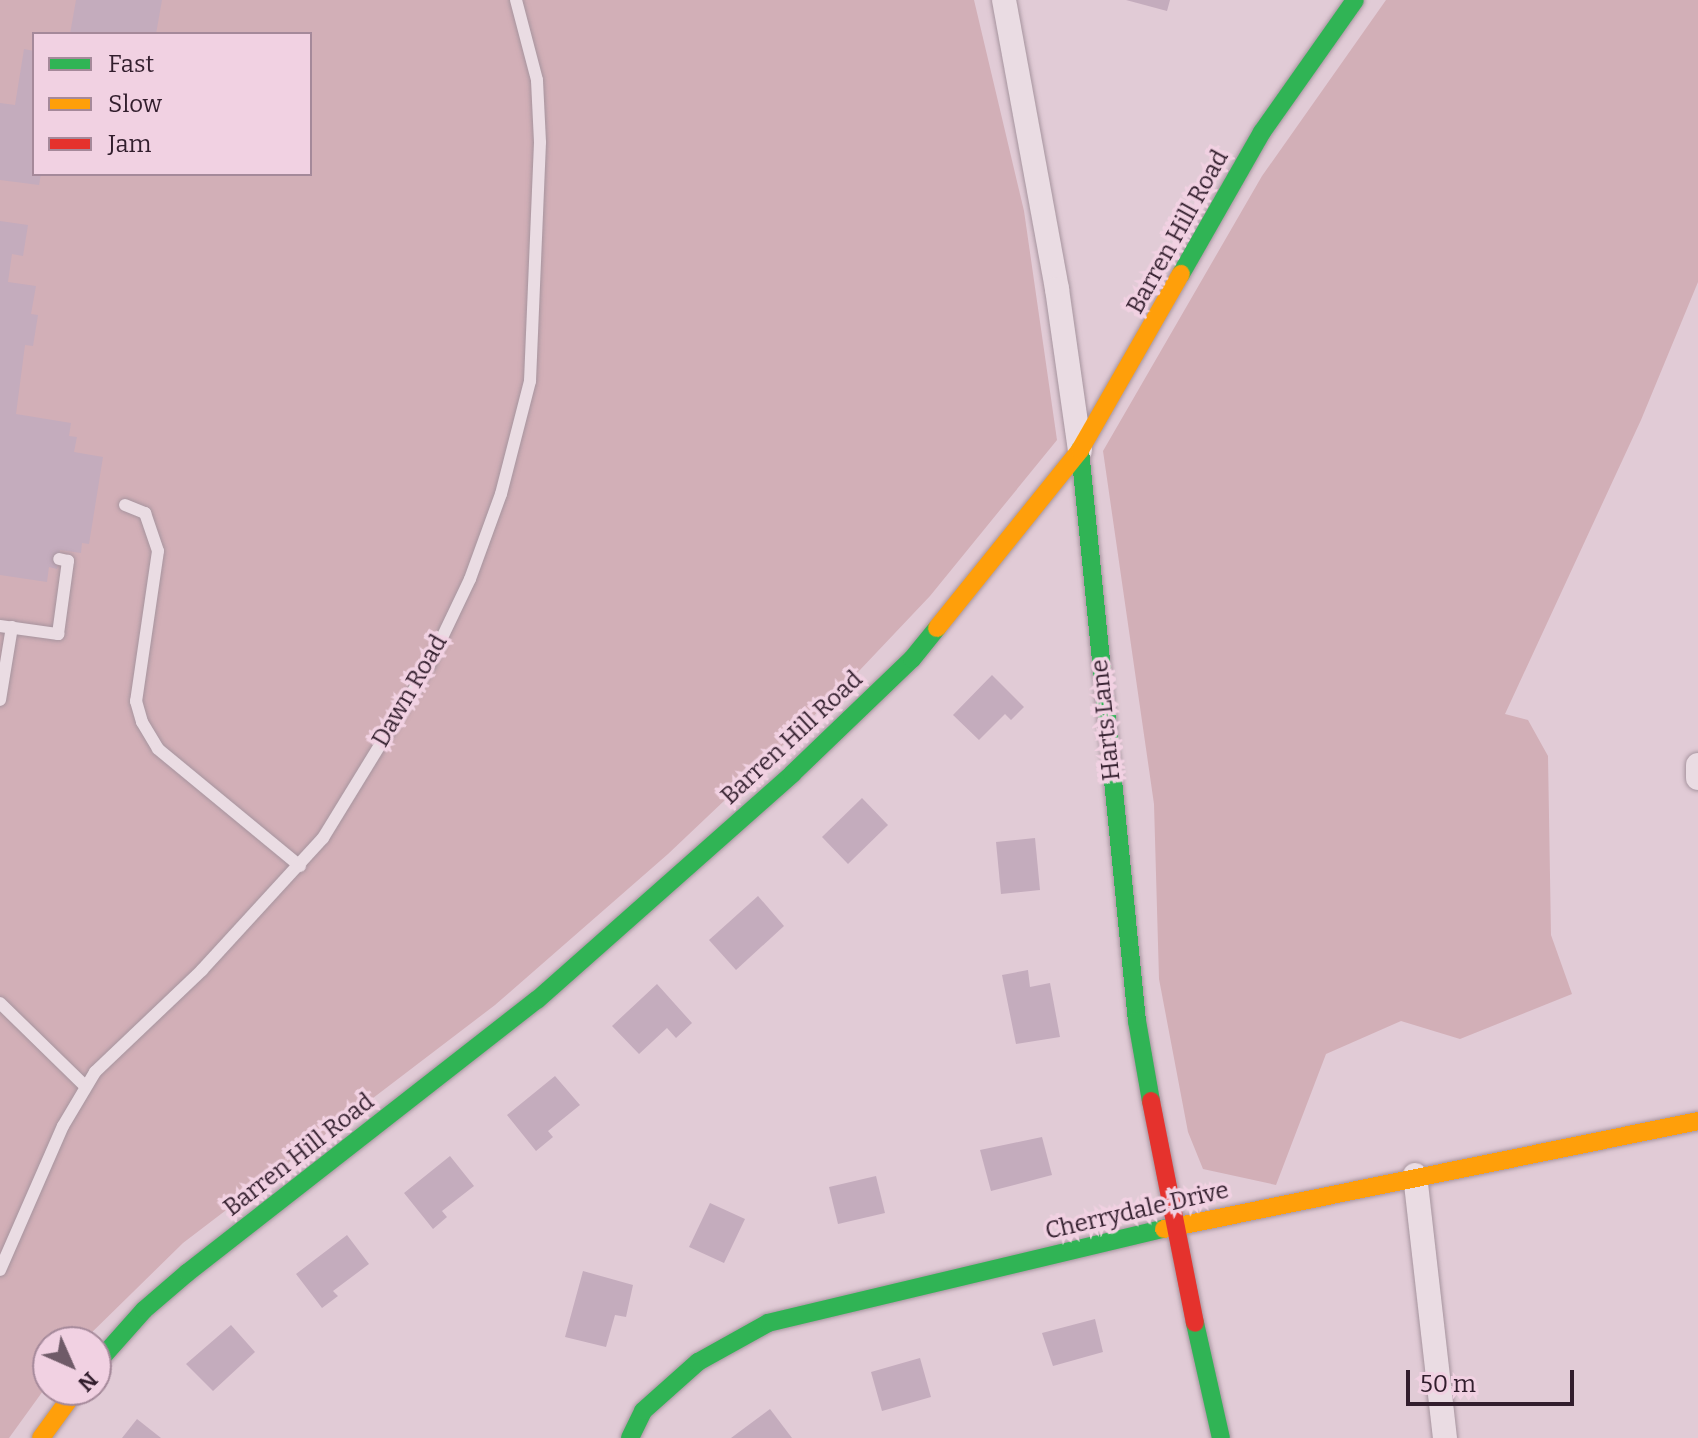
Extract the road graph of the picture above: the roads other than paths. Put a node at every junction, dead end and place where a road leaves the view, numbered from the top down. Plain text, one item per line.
1 (516, 0) edge
2 (1004, 0) edge
3 (1355, 0) edge
4 (1080, 450) junction
5 (125, 505) dead end
6 (59, 559) dead end
7 (6, 626) edge
8 (0, 700) edge
9 (1698, 765) edge
10 (1698, 778) edge
11 (300, 866) junction
12 (0, 1003) edge
13 (85, 1086) junction
14 (1698, 1121) edge
15 (1415, 1175) junction
16 (1174, 1227) junction
17 (0, 1270) edge
18 (112, 1346) edge
19 (64, 1406) edge
20 (41, 1438) edge
21 (630, 1438) edge
22 (1221, 1438) edge
23 (1445, 1438) edge

1 - 11 lane, Dawn Road
2 - 4 street, Harts Lane
3 - 4 street, Barren Hill Road
4 - 16 street, Harts Lane
4 - 18 street, Barren Hill Road
5 - 11 lane
6 - 7 lane
7 - 8 lane
9 - 10 street
11 - 13 lane, Dawn Road
12 - 13 lane
13 - 17 lane, Dawn Road
14 - 15 street, Cherrydale Drive
15 - 16 street, Cherrydale Drive
15 - 23 street
16 - 21 street, Cherrydale Drive
16 - 22 street, Harts Lane
19 - 20 street

